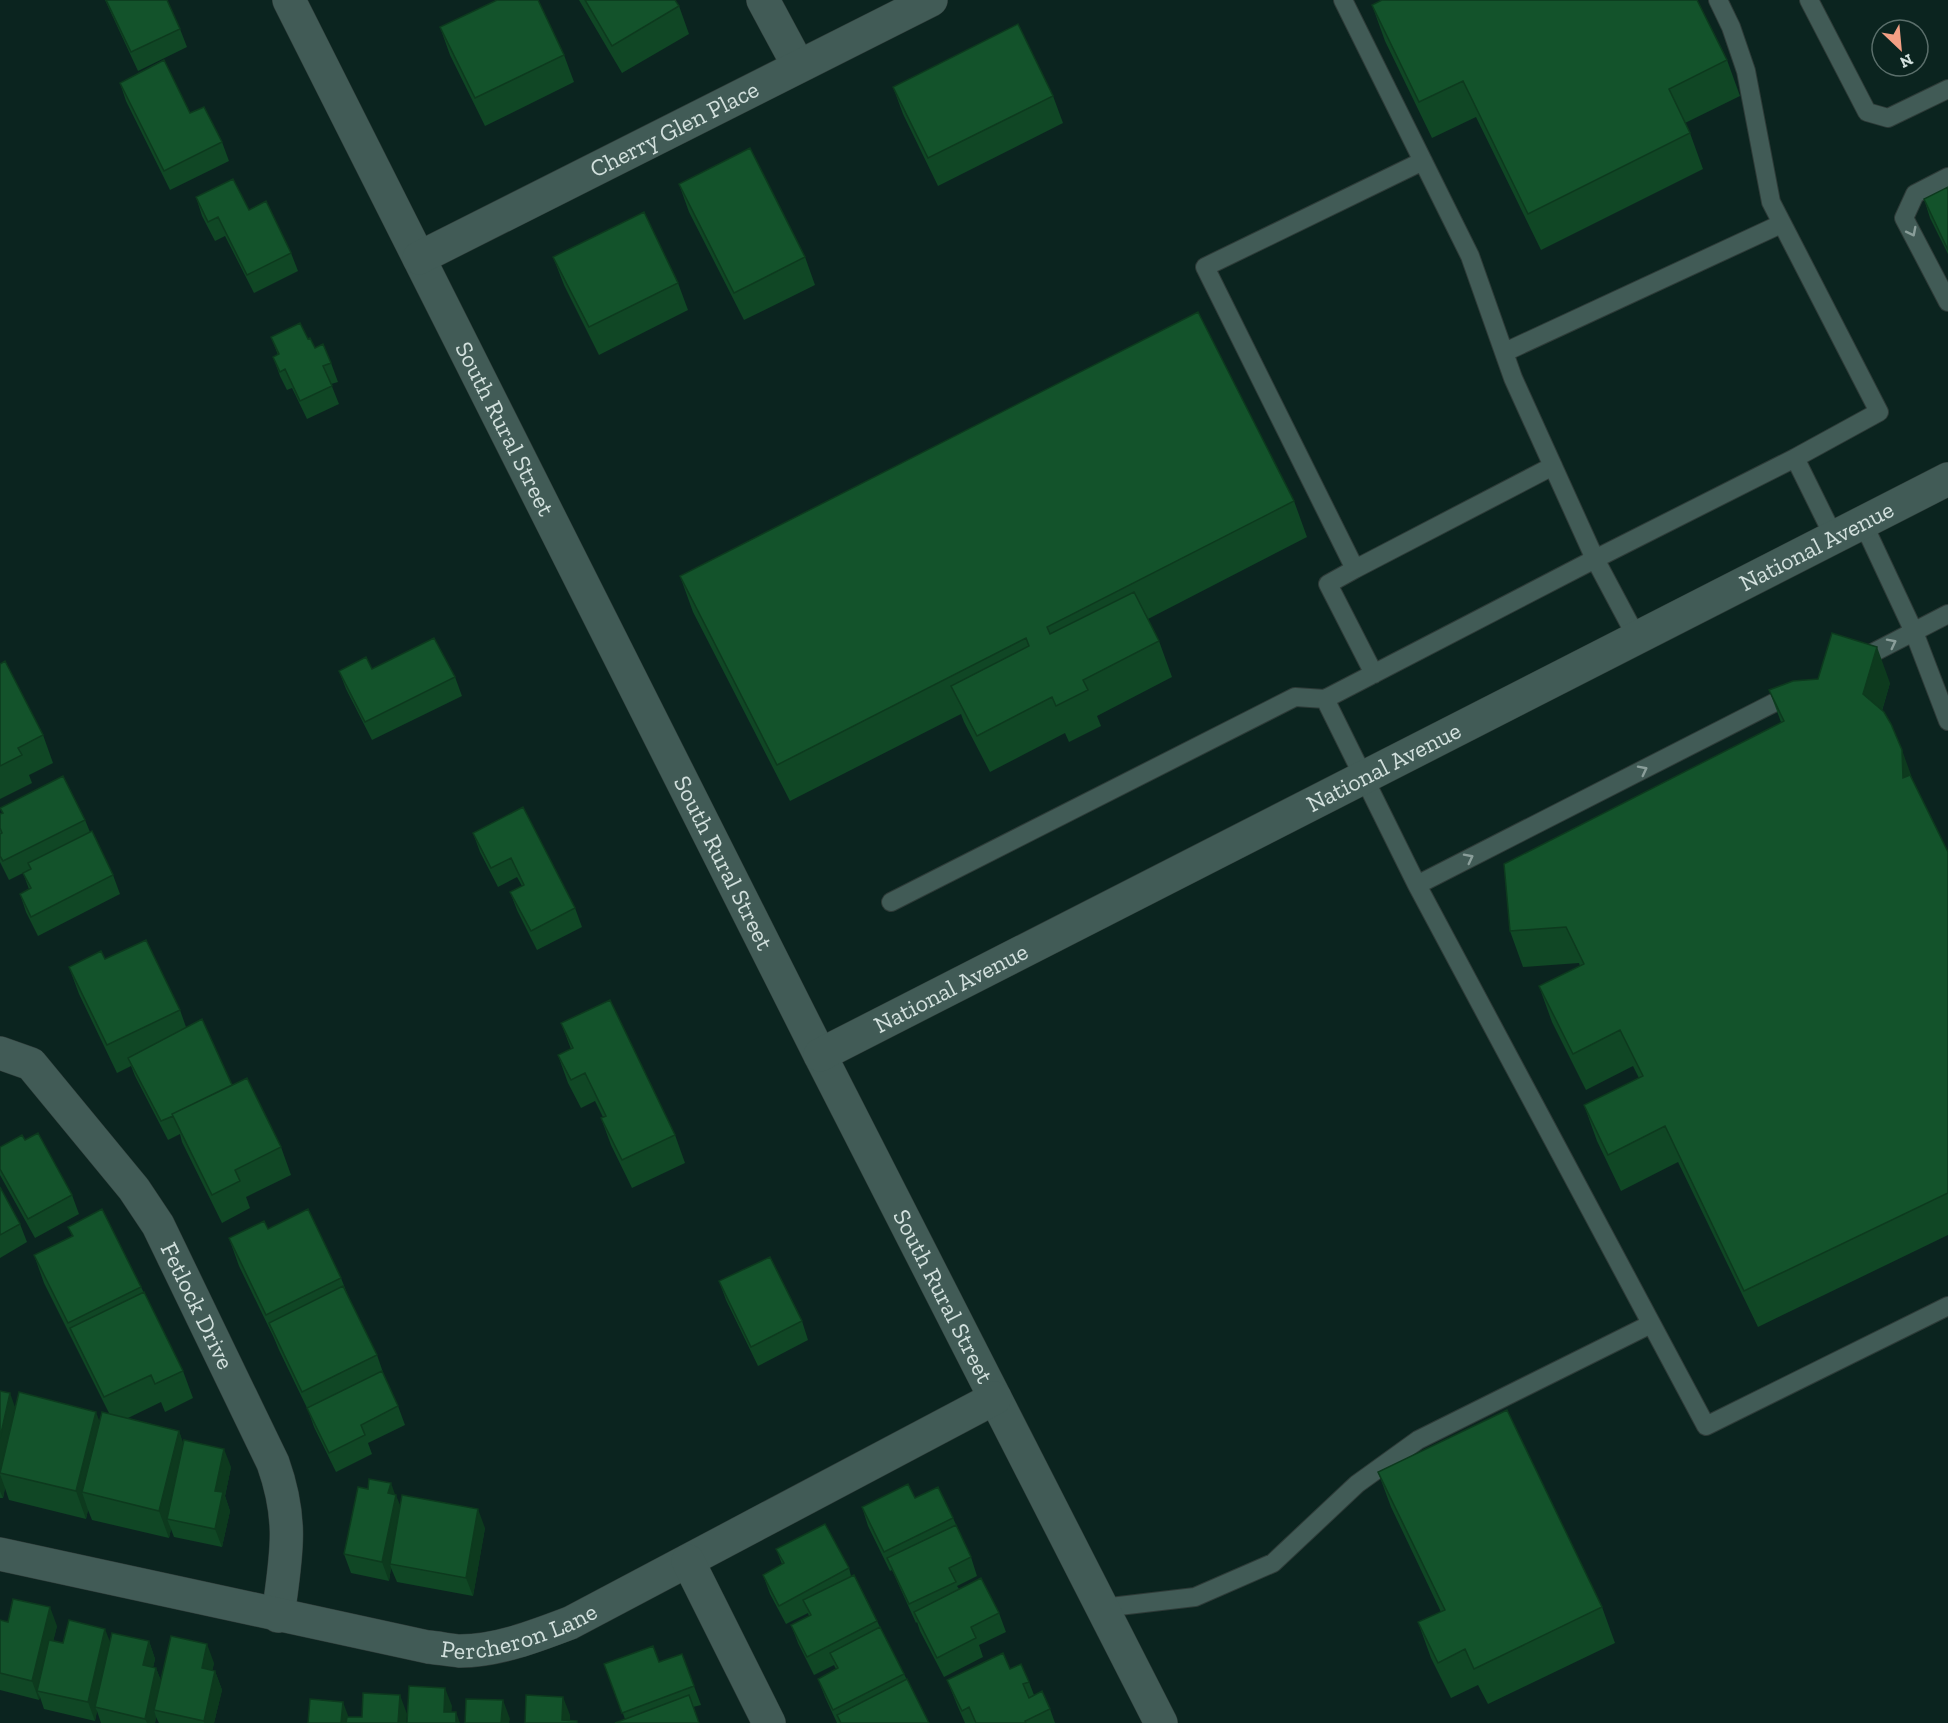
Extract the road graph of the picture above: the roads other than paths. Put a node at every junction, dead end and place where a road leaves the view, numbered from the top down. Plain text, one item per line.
1 (289, 0) edge
2 (763, 0) edge
3 (931, 0) edge
4 (1343, 0) edge
5 (1718, 0) edge
6 (1809, 0) edge
7 (798, 65) junction
8 (1948, 89) edge
9 (1423, 161) junction
10 (1948, 177) edge
11 (1782, 224) junction
12 (419, 258) junction
13 (1948, 302) edge
14 (1505, 352) junction
15 (1795, 458) junction
16 (1553, 466) junction
17 (1948, 479) edge
18 (1863, 523) junction
19 (1834, 537) junction
20 (1595, 559) junction
21 (1355, 569) junction
22 (1948, 614) edge
23 (1914, 632) junction
24 (1637, 638) junction
25 (1840, 669) edge
26 (1374, 674) junction
27 (1808, 686) edge
28 (1324, 699) junction
29 (1948, 721) edge
30 (1363, 778) junction
31 (1417, 885) junction
32 (891, 902) dead end
33 (0, 1053) edge
34 (820, 1055) junction
35 (1948, 1306) edge
36 (1651, 1324) junction
37 (995, 1398) junction
38 (0, 1554) edge
39 (688, 1561) junction
40 (1102, 1608) junction
41 (278, 1616) junction
42 (768, 1723) edge
43 (1161, 1723) edge

1 - 12 street, South Rural Street
2 - 7 street
3 - 7 street, Cherry Glen Place
4 - 9 lane
5 - 11 lane
6 - 8 lane
7 - 12 street, Cherry Glen Place
9 - 14 lane
9 - 21 lane
10 -> 13 lane
11 - 14 lane
11 - 15 lane
12 - 34 street, South Rural Street
14 - 16 lane
15 - 19 lane
15 - 20 lane
16 - 20 lane
16 - 21 lane
17 - 18 street, National Avenue
18 - 19 street, National Avenue
18 - 23 lane
19 - 24 street, National Avenue
20 - 24 lane
20 - 26 lane
21 - 26 lane
22 - 23 lane
25 -> 23 lane
23 - 29 lane
24 - 30 street, National Avenue
26 - 28 lane
31 -> 27 lane
28 - 30 lane
28 - 32 lane
30 - 31 lane
30 - 34 street, National Avenue
31 - 36 lane
33 - 41 street, Fetlock Drive
34 - 37 street, South Rural Street
35 - 36 lane
36 - 40 lane
37 - 39 street, Percheron Lane
37 - 40 street, South Rural Street
38 - 41 street, Percheron Lane
39 - 41 street, Percheron Lane
39 - 42 street
40 - 43 street, South Rural Street

